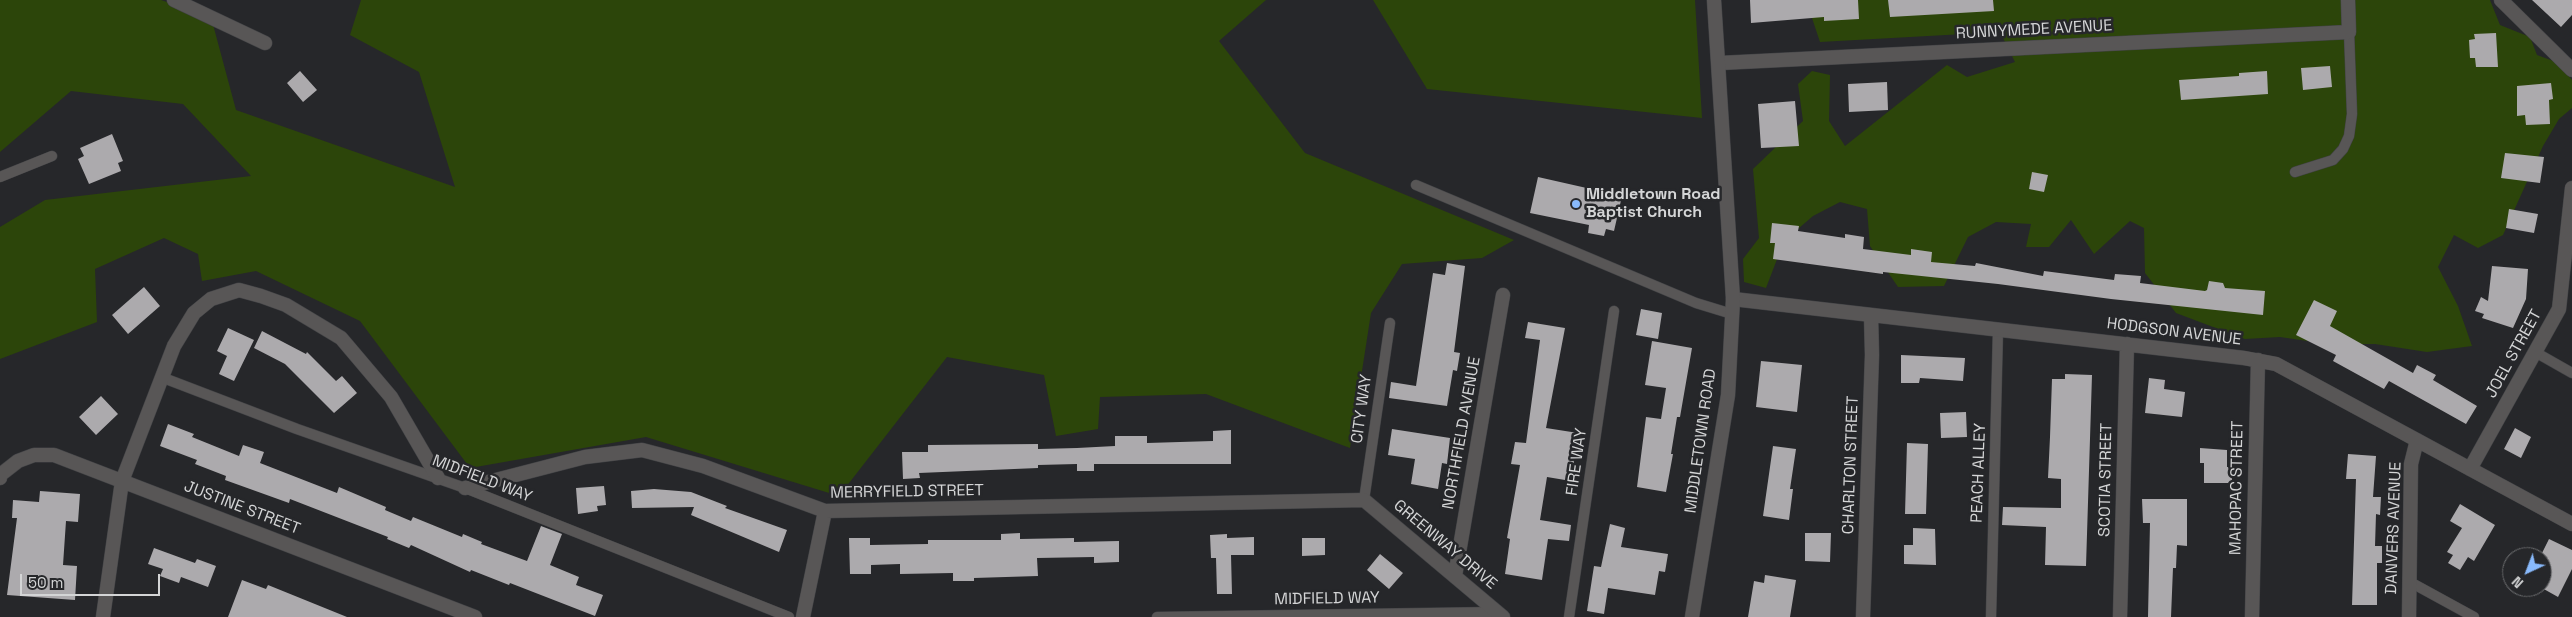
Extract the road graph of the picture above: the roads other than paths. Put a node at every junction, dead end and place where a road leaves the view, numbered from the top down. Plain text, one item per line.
1 (174, 0) edge
2 (1714, 0) edge
3 (2348, 0) edge
4 (2501, 0) edge
5 (2349, 32) junction
6 (265, 43) dead end
7 (1720, 63) junction
8 (2572, 70) edge
9 (52, 156) dead end
10 (2296, 172) dead end
11 (0, 177) edge
12 (1416, 185) dead end
13 (2572, 188) edge
14 (1503, 295) dead end
15 (1733, 299) junction
16 (1614, 311) dead end
17 (1732, 314) junction
18 (1871, 315) junction
19 (1390, 323) dead end
20 (1998, 329) junction
21 (2127, 344) junction
22 (2535, 352) junction
23 (2258, 360) junction
24 (2572, 373) edge
25 (161, 377) junction
26 (2417, 440) junction
27 (2470, 469) junction
28 (0, 478) edge
29 (438, 478) junction
30 (122, 481) junction
31 (465, 488) junction
32 (1364, 500) junction
33 (825, 511) junction
34 (2572, 524) edge
35 (1455, 576) junction
36 (2410, 582) junction
37 (1500, 614) edge
38 (103, 617) edge
39 (475, 617) edge
40 (789, 617) edge
41 (803, 617) edge
42 (1157, 617) edge
43 (1569, 617) edge
44 (1692, 617) edge
45 (1862, 617) edge
46 (1990, 617) edge
47 (2120, 617) edge
48 (2252, 617) edge
49 (2409, 617) edge
50 (2474, 617) edge

1 - 6 street
2 - 7 street, MIDDLETOWN ROAD
3 - 5 street
4 - 8 street
5 - 7 street, RUNNYMEDE AVENUE
5 - 10 lane
7 - 15 street, MIDDLETOWN ROAD
9 - 11 lane
12 - 17 lane
13 - 22 street, JOEL STREET
14 - 35 street, NORTHFIELD AVENUE
15 - 17 street, MIDDLETOWN ROAD
15 - 18 street, HODGSON AVENUE
16 - 43 lane, FIRE WAY
17 - 44 street, MIDDLETOWN ROAD
18 - 20 street, HODGSON AVENUE
18 - 45 street, CHARLTON STREET
19 - 32 lane, CITY WAY
20 - 21 street, HODGSON AVENUE
20 - 46 lane, PEACH ALLEY
21 - 23 street, HODGSON AVENUE
21 - 47 street, SCOTIA STREET
22 - 24 lane
22 - 27 street, JOEL STREET
23 - 26 street, HODGSON AVENUE
23 - 48 street, MAHOPAC STREET
25 - 29 lane, MIDFIELD WAY
25 - 29 street
25 - 30 street
26 - 27 street, HODGSON AVENUE
26 - 36 street, DANVERS AVENUE
27 - 34 street, HODGSON AVENUE
28 - 30 street, JUSTINE STREET
29 - 31 lane, MIDFIELD WAY
30 - 38 street
30 - 39 street, JUSTINE STREET
31 - 33 street, MERRYFIELD STREET
31 - 40 lane, MIDFIELD WAY
32 - 33 street, MERRYFIELD STREET
32 - 35 street, GREENWAY DRIVE
33 - 41 street
35 - 37 street, GREENWAY DRIVE
36 - 49 street, DANVERS AVENUE
36 - 50 lane
37 - 42 lane, MIDFIELD WAY

